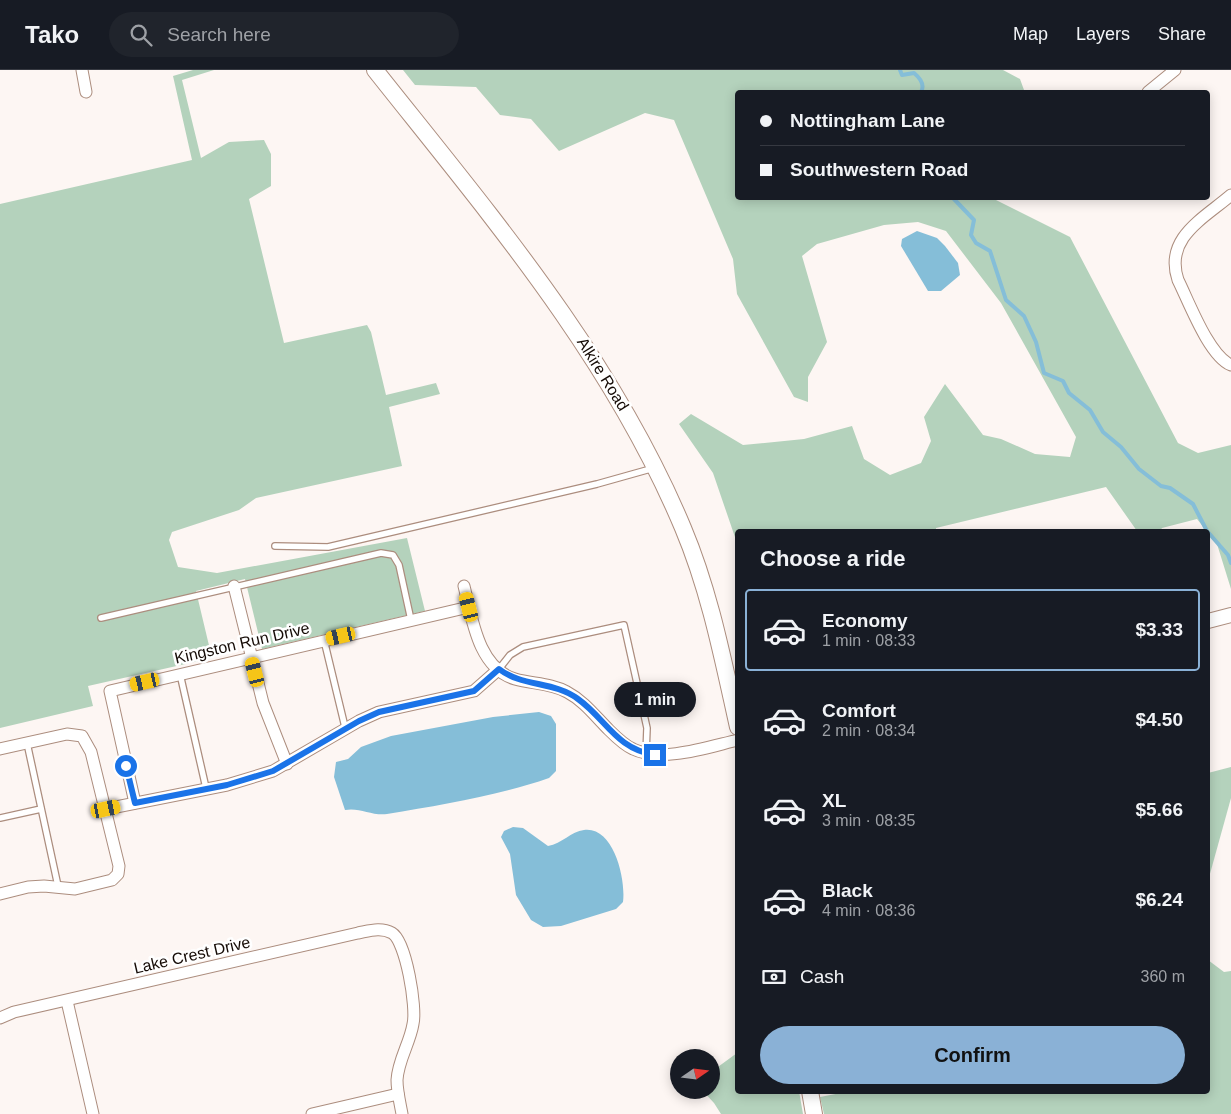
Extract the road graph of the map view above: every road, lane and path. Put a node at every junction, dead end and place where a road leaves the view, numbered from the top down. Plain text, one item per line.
1 (82, 70) edge
2 (375, 70) edge
3 (1175, 70) edge
4 (1150, 90) edge
5 (86, 92) dead end
6 (1231, 195) edge
7 (1231, 365) edge
8 (656, 467) junction
9 (275, 546) dead end
10 (234, 586) junction
11 (464, 586) dead end
12 (469, 607) junction
13 (1231, 615) edge
14 (101, 618) dead end
15 (411, 620) junction
16 (1210, 620) edge
17 (324, 640) junction
18 (251, 657) junction
19 (499, 669) junction
20 (180, 674) junction
21 (735, 714) edge
22 (345, 727) junction
23 (735, 741) edge
24 (27, 743) junction
25 (0, 749) edge
26 (646, 754) junction
27 (287, 764) junction
28 (206, 788) junction
29 (135, 803) junction
30 (42, 809) junction
31 (106, 809) junction
32 (0, 818) edge
33 (58, 886) junction
34 (0, 894) edge
35 (67, 1001) junction
36 (0, 1018) edge
37 (398, 1094) junction
38 (811, 1094) edge
39 (92, 1114) edge
40 (312, 1114) edge
41 (402, 1114) edge
42 (814, 1114) edge

1 - 5 street
2 - 8 main road, Alkire Road
3 - 4 street
6 - 7 street
8 - 9 lane
8 - 21 main road, Alkire Road
10 - 14 lane
10 - 15 lane
10 - 18 street
11 - 12 street
12 - 15 street, Kingston Run Drive
12 - 19 street
13 - 16 street
15 - 17 street, Kingston Run Drive
17 - 18 street, Kingston Run Drive
17 - 22 lane
18 - 20 street, Kingston Run Drive
18 - 27 street
19 - 22 street
19 - 26 street
19 - 26 lane
20 - 28 lane
20 - 29 street, Kingston Run Drive
22 - 27 street
23 - 26 street
24 - 25 street
24 - 30 lane
24 - 31 street
27 - 28 street
28 - 29 street
29 - 31 street
30 - 32 lane
30 - 33 lane
31 - 33 street
33 - 34 street
35 - 36 street, Lake Crest Drive
35 - 37 street, Lake Crest Drive
35 - 39 street
37 - 40 street
37 - 41 street
38 - 42 main road

